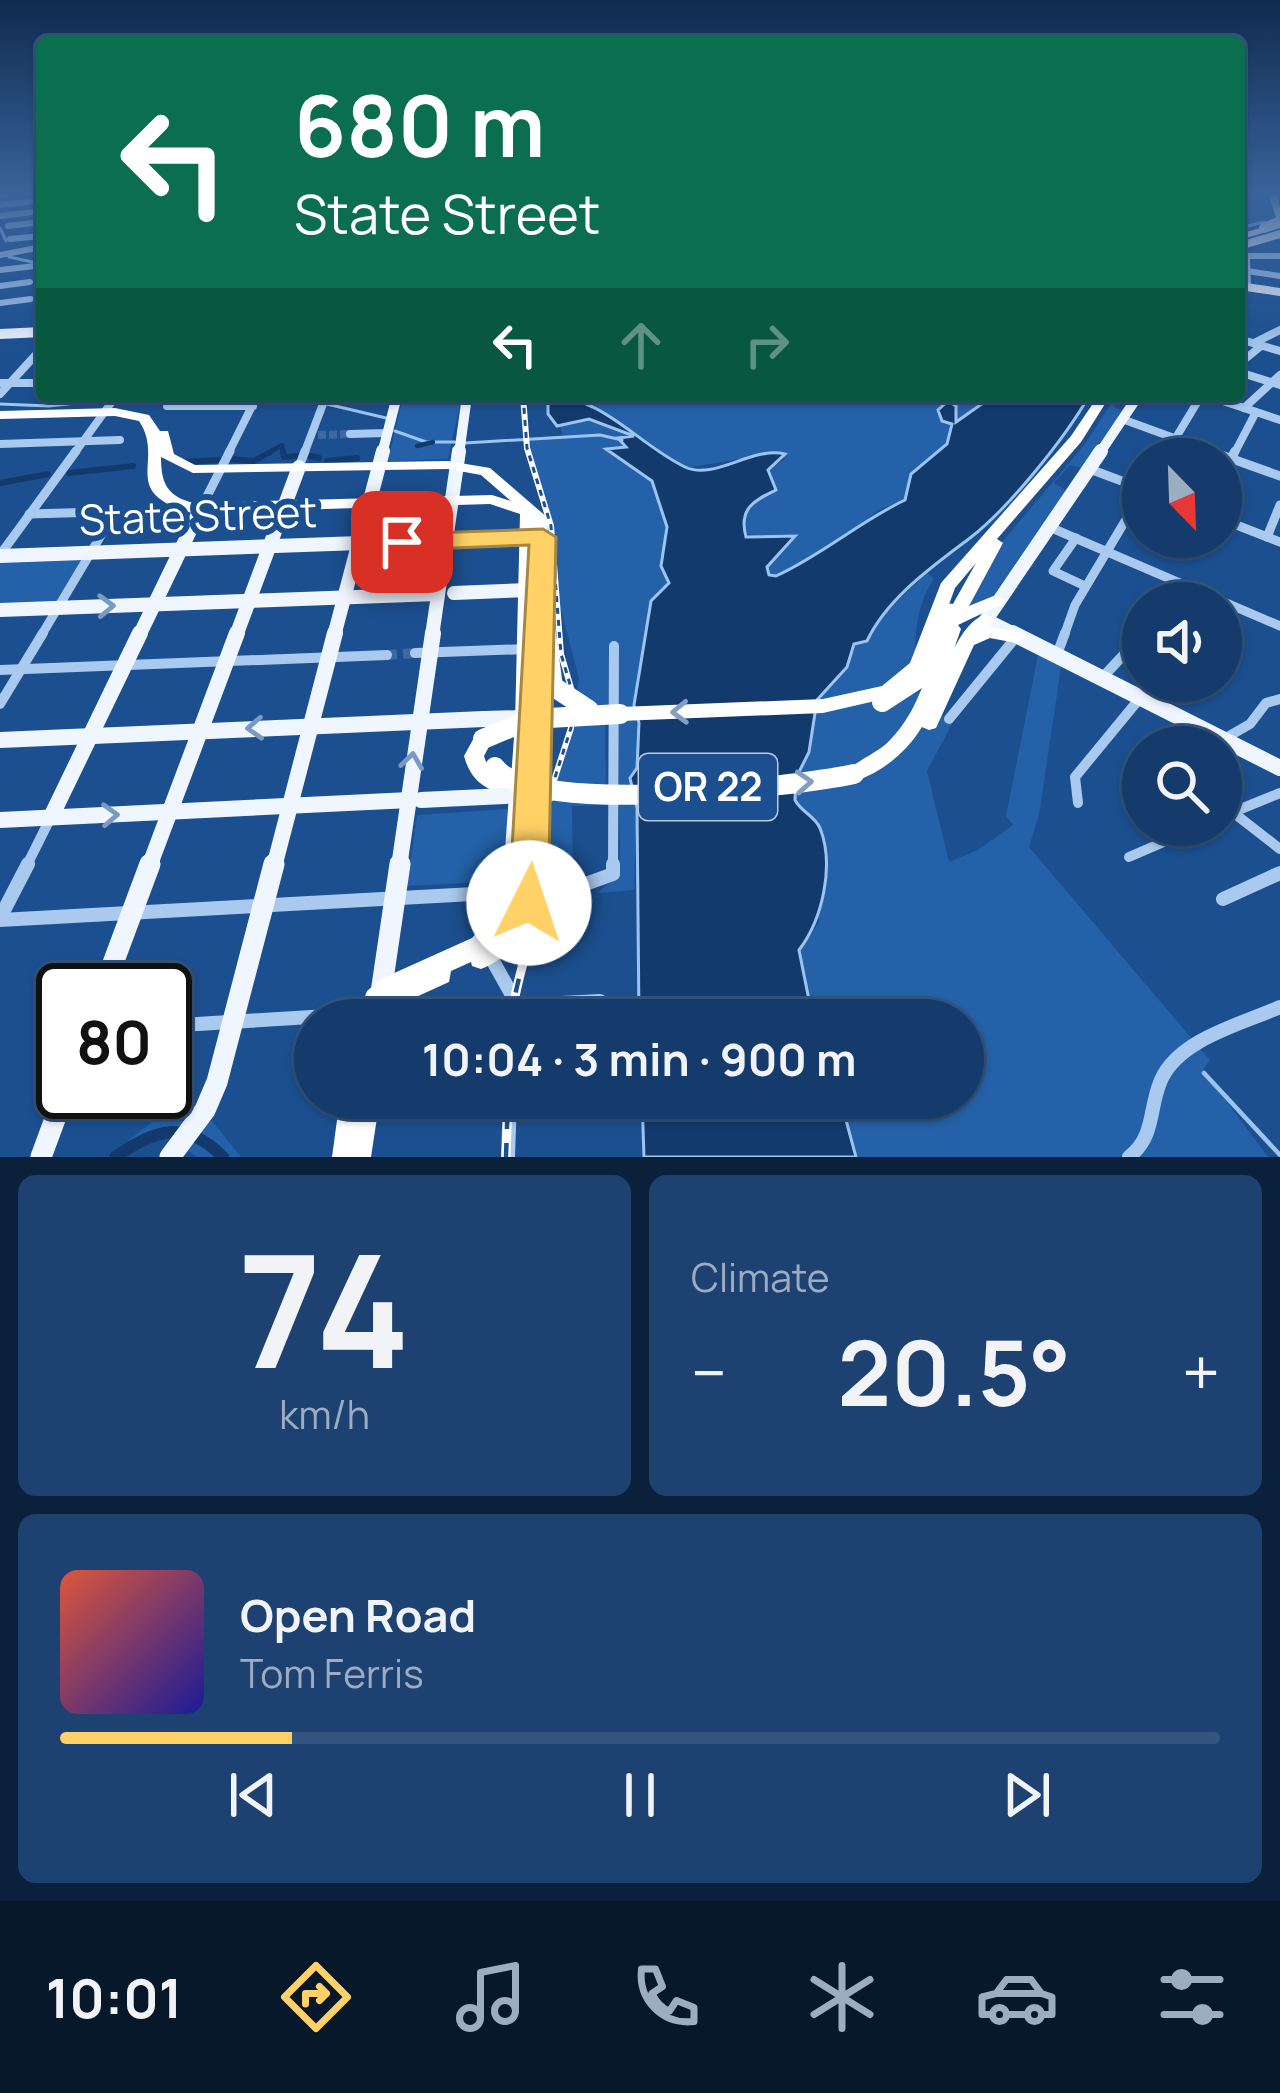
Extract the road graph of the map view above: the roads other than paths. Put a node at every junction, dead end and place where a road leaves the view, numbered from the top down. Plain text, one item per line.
1 (36, 250) edge
2 (5, 255) edge
3 (1280, 256) edge
4 (35, 266) dead end
5 (0, 270) edge
6 (1246, 271) junction
7 (1245, 276) edge
8 (1280, 276) edge
9 (30, 282) dead end
10 (0, 286) edge
11 (1245, 287) edge
12 (1280, 292) edge
13 (31, 299) dead end
14 (0, 303) edge
15 (36, 332) edge
16 (1277, 333) edge
17 (1, 335) edge
18 (1245, 341) edge
19 (1257, 345) junction
20 (1280, 351) edge
21 (36, 355) edge
22 (1245, 360) edge
23 (1245, 371) edge
24 (1280, 375) edge
25 (36, 382) edge
26 (0, 383) edge
27 (11, 383) junction
28 (1276, 384) edge
29 (0, 394) edge
30 (109, 402) edge
31 (224, 402) edge
32 (252, 402) edge
33 (324, 402) edge
34 (395, 402) edge
35 (466, 402) edge
36 (1104, 402) edge
37 (1104, 402) edge
38 (1134, 402) edge
39 (1201, 402) edge
40 (1224, 402) edge
41 (166, 406) dead end
42 (1244, 408) junction
43 (1256, 412) junction
44 (0, 413) edge
45 (319, 414) junction
46 (1122, 419) junction
47 (1280, 420) edge
48 (350, 434) tunnel mouth
49 (384, 434) junction
50 (1173, 438) edge
51 (1177, 438) edge
52 (1242, 438) edge
53 (120, 440) dead end
54 (81, 441) junction
55 (0, 444) edge
56 (459, 460) junction
57 (1242, 462) edge
58 (378, 466) junction
59 (299, 467) junction
60 (1087, 468) junction
61 (220, 469) junction
62 (1280, 476) edge
63 (1122, 482) edge
64 (451, 500) junction
65 (368, 503) junction
66 (1280, 505) edge
67 (285, 506) junction
68 (201, 508) junction
69 (170, 510) dead end
70 (115, 512) junction
71 (29, 514) junction
72 (1122, 523) edge
73 (999, 526) junction
74 (1047, 526) junction
75 (1242, 527) edge
76 (537, 537) junction
77 (1267, 537) junction
78 (1076, 538) junction
79 (445, 540) junction
80 (1280, 542) edge
81 (357, 544) junction
82 (269, 547) junction
83 (181, 550) junction
84 (1105, 550) junction
85 (90, 553) junction
86 (1, 554) edge
87 (1178, 582) edge
88 (1085, 586) junction
89 (535, 590) junction
90 (446, 593) junction
91 (344, 597) junction
92 (256, 598) junction
93 (996, 601) junction
94 (154, 604) junction
95 (57, 608) junction
96 (0, 610) edge
97 (1242, 610) edge
98 (956, 617) junction
99 (986, 620) junction
100 (1280, 626) edge
101 (1016, 637) junction
102 (967, 645) junction
103 (614, 646) dead end
104 (526, 649) junction
105 (1058, 652) junction
106 (421, 653) junction
107 (387, 655) tunnel mouth
108 (1122, 656) edge
109 (328, 657) junction
110 (226, 661) junction
111 (935, 661) junction
112 (124, 665) junction
113 (0, 670) edge
114 (21, 670) junction
115 (1101, 679) junction
116 (1122, 689) edge
117 (1280, 699) edge
118 (1137, 702) edge
119 (1147, 702) edge
120 (0, 704) edge
121 (823, 706) junction
122 (420, 712) junction
123 (620, 715) junction
124 (524, 716) junction
125 (949, 719) dead end
126 (310, 726) junction
127 (1188, 726) edge
128 (483, 729) junction
129 (1242, 729) edge
130 (200, 731) junction
131 (90, 736) junction
132 (0, 740) edge
133 (1242, 753) edge
134 (1280, 768) edge
135 (522, 788) junction
136 (1280, 793) edge
137 (563, 798) junction
138 (414, 800) junction
139 (614, 800) junction
140 (1078, 803) dead end
141 (1242, 805) edge
142 (289, 806) junction
143 (170, 812) junction
144 (51, 818) junction
145 (0, 820) edge
146 (1242, 823) edge
147 (1154, 846) edge
148 (1280, 849) edge
149 (1129, 857) dead end
150 (1280, 874) edge
151 (524, 891) junction
152 (392, 898) junction
153 (1223, 899) dead end
154 (263, 905) junction
155 (133, 912) junction
156 (0, 919) edge
157 (491, 944) junction
158 (114, 963) edge
159 (371, 999) edge
160 (393, 999) edge
161 (509, 999) edge
162 (1280, 1006) edge
163 (294, 1019) edge
164 (232, 1021) junction
165 (192, 1024) edge
166 (55, 1119) edge
167 (351, 1119) edge
168 (363, 1119) edge
169 (509, 1119) edge
170 (175, 1151) edge
171 (41, 1157) edge
172 (346, 1157) edge
173 (358, 1157) edge
174 (508, 1157) edge
175 (1130, 1157) edge

1 - 2 street
3 - 6 street
4 - 5 street
6 - 7 street
6 - 8 street
9 - 10 street
11 - 12 main road
13 - 14 street
15 - 17 main road
16 - 19 street
18 - 19 street
19 - 20 street
19 - 22 street
21 - 27 street
23 - 28 street
24 - 28 street
25 - 27 street
26 - 27 street
27 - 29 street
28 - 42 street
30 - 44 highway
30 - 54 street
30 - 61 highway
30 - 68 highway
31 - 41 street
32 - 61 street
33 - 45 street
34 - 49 main road
35 - 56 main road
36 - 73 highway, OR 22
37 - 98 highway, OR 22
38 - 46 main road
39 - 51 street
40 - 42 street
42 - 43 street
43 - 47 street
43 - 52 street
45 - 59 street
45 - 59 street
46 - 50 street
46 - 60 main road
48 - 49 street
49 - 58 main road
53 - 54 street
54 - 55 street
54 - 71 street
56 - 58 highway
56 - 64 main road
56 - 76 highway
57 - 62 street
58 - 59 highway
58 - 65 main road
59 - 61 highway
59 - 67 main road
60 - 63 street
60 - 74 main road
61 - 68 street
64 - 65 highway
64 - 76 highway
64 - 79 main road
65 - 67 highway
65 - 81 main road
66 - 77 street
67 - 68 highway
67 - 82 main road
68 - 83 main road
69 - 70 street
70 - 71 street
70 - 85 street
71 - 86 street
72 - 84 street
73 - 98 highway, OR 22
73 - 111 highway, OR 22
74 - 78 street
74 - 93 main road
75 - 77 street
76 - 79 street, State Street
76 - 89 highway, OR 22
77 - 80 street
78 - 84 street
78 - 88 street
79 - 81 main road, State Street
79 - 90 main road
81 - 82 main road, State Street
81 - 91 main road
82 - 83 main road, State Street
82 - 92 main road
83 - 85 main road, State Street
83 - 94 main road
84 - 87 street
84 - 88 street
85 - 86 main road, State Street
85 - 95 street
88 - 105 street
89 - 90 main road
89 - 104 highway, OR 22
89 - 123 highway, OR 22, bridge
89 - 151 highway
90 - 91 main road
90 - 106 main road
91 - 92 main road
91 - 109 main road
92 - 94 main road
92 - 110 main road
93 - 98 highway
93 - 99 main road
95 -> 94 main road
94 - 112 main road
95 - 96 main road
95 - 114 street
97 - 100 street
98 - 99 highway
98 - 111 highway, OR 22
98 - 121 highway, OR 22, bridge
99 - 101 main road
99 - 102 highway
101 - 102 highway
101 - 105 main road
101 - 125 street
102 - 111 highway
103 - 139 street
104 - 106 street
104 - 124 highway, OR 22
105 - 115 main road
106 - 122 main road
107 - 109 street
108 - 115 street
109 - 110 street
109 - 126 main road
110 - 112 street
110 - 130 main road
111 - 121 highway, OR 22
137 -> 111 highway, OR 22, bridge
112 - 114 street
112 - 131 main road
113 - 114 street
114 - 120 street
115 - 116 main road
117 - 129 street
118 - 140 street
119 - 127 main road
121 -> 123 highway, OR 22
122 - 126 main road
122 - 128 main road
138 -> 122 main road
123 - 128 highway, bridge
124 - 135 highway
124 - 137 highway, OR 22, bridge
126 -> 130 main road
126 - 142 main road
128 - 135 highway
130 - 131 main road
130 - 143 main road
131 - 132 main road
131 - 144 main road
133 - 134 main road
135 - 151 highway
136 - 141 street
137 - 138 main road, bridge
137 - 139 street
138 - 142 main road
138 - 152 main road
139 - 151 street
142 - 143 main road
142 - 154 main road
144 -> 143 main road
143 - 155 main road
144 - 145 main road
144 - 156 street
146 - 148 street
147 - 149 street
150 - 153 street
151 - 152 street
151 - 157 highway
152 - 154 street
152 - 159 main road
154 - 155 street
154 - 164 main road
155 - 156 street
155 - 158 main road
157 - 160 highway
157 - 161 street
162 - 175 street
163 - 164 street
164 - 165 street
164 - 170 main road
166 - 171 main road
167 - 172 highway
168 - 173 highway
169 - 174 street

